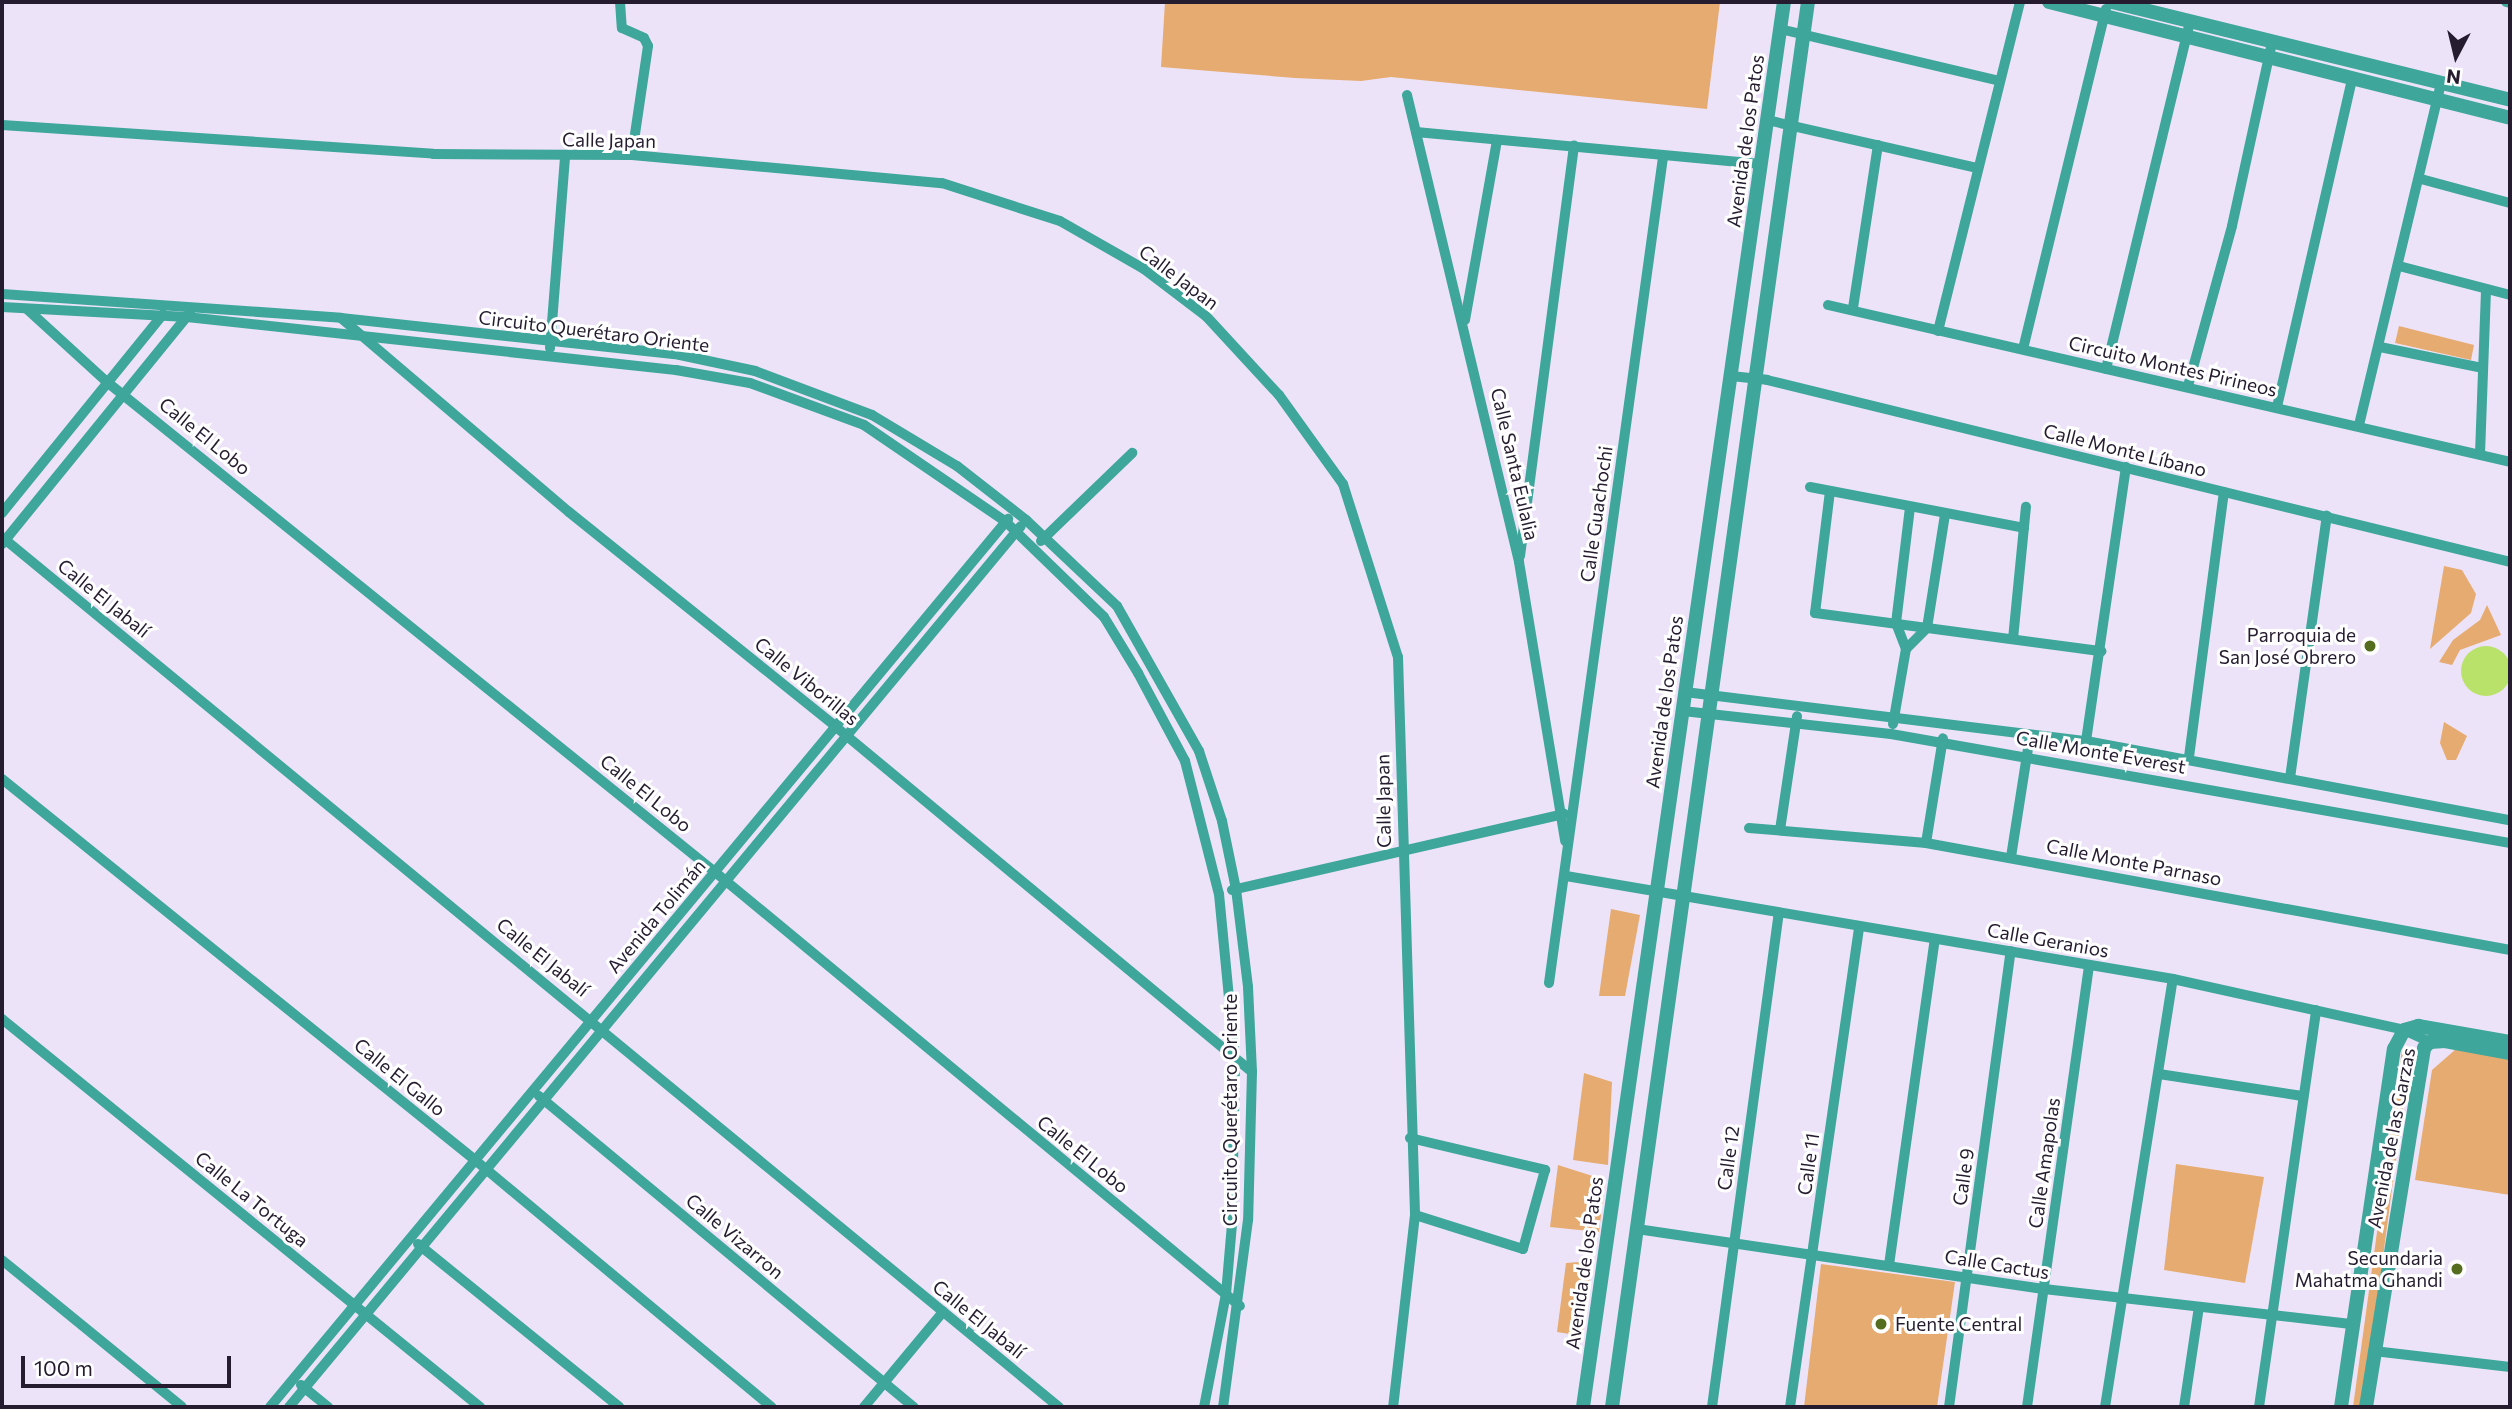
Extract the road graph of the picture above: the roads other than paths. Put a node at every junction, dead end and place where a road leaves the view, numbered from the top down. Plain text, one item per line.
1 (620, 2) edge
2 (1784, 2) edge
3 (1808, 2) edge
4 (2020, 2) edge
5 (2049, 2) edge
6 (2108, 7) edge
7 (2190, 21) junction
8 (1780, 29) junction
9 (1804, 33) junction
10 (2186, 38) junction
11 (2272, 42) junction
12 (2268, 59) junction
13 (2353, 80) junction
14 (2000, 81) junction
15 (2441, 84) junction
16 (1407, 95) dead end
17 (2510, 100) edge
18 (2438, 101) junction
19 (2510, 118) edge
20 (1767, 120) junction
21 (2, 125) edge
22 (1791, 125) junction
23 (1416, 132) junction
24 (1497, 140) junction
25 (1878, 145) junction
26 (1574, 146) junction
27 (632, 155) junction
28 (565, 156) junction
29 (1662, 157) junction
30 (1761, 163) junction
31 (1977, 168) junction
32 (2421, 179) junction
33 (2510, 203) edge
34 (2399, 266) junction
35 (2486, 290) junction
36 (2, 294) edge
37 (2510, 295) edge
38 (167, 305) junction
39 (1828, 305) dead end
40 (2, 307) edge
41 (1853, 308) junction
42 (27, 309) junction
43 (191, 312) junction
44 (161, 317) junction
45 (341, 318) junction
46 (1465, 324) junction
47 (1938, 331) junction
48 (362, 337) junction
49 (551, 344) junction
50 (2380, 347) junction
51 (2023, 349) junction
52 (549, 358) junction
53 (2482, 368) junction
54 (2106, 369) junction
55 (755, 371) junction
56 (1731, 376) junction
57 (1755, 379) junction
58 (107, 383) junction
59 (750, 383) junction
60 (2188, 386) junction
61 (126, 395) junction
62 (2277, 407) junction
63 (2359, 425) junction
64 (1132, 453) dead end
65 (2480, 454) junction
66 (944, 458) junction
67 (2510, 462) edge
68 (2126, 467) junction
69 (937, 471) junction
70 (1810, 487) dead end
71 (1830, 491) junction
72 (2224, 492) junction
73 (1910, 507) junction
74 (2026, 507) dead end
75 (1015, 511) junction
76 (2, 513) edge
77 (1945, 514) junction
78 (2327, 516) junction
79 (1026, 520) junction
80 (1006, 522) junction
81 (2024, 528) junction
82 (1016, 531) junction
83 (1044, 538) junction
84 (3, 540) edge
85 (1033, 548) junction
86 (1519, 562) junction
87 (2510, 562) edge
88 (1896, 624) junction
89 (1927, 628) junction
90 (2013, 639) junction
91 (1906, 649) junction
92 (2101, 651) junction
93 (1166, 687) junction
94 (1685, 692) junction
95 (1150, 696) junction
96 (1711, 696) junction
97 (1798, 706) junction
98 (1683, 711) junction
99 (1709, 714) junction
100 (1894, 718) junction
101 (1797, 722) junction
102 (1944, 725) junction
103 (836, 727) junction
104 (1891, 734) junction
105 (2030, 735) junction
106 (847, 736) junction
107 (2086, 741) junction
108 (1942, 742) junction
109 (2131, 748) junction
110 (2027, 756) junction
111 (2189, 757) junction
112 (2127, 773) junction
113 (2290, 778) junction
114 (2, 779) edge
115 (2357, 792) junction
116 (1573, 813) junction
117 (1558, 815) junction
118 (2353, 816) junction
119 (2510, 820) edge
120 (1749, 828) dead end
121 (1780, 830) junction
122 (1926, 843) junction
123 (2510, 843) edge
124 (1566, 846) junction
125 (1401, 851) junction
126 (2011, 857) junction
127 (715, 872) junction
128 (1566, 876) junction
129 (725, 883) junction
130 (1236, 889) junction
131 (1657, 892) junction
132 (1219, 894) junction
133 (1683, 897) junction
134 (1779, 913) junction
135 (1859, 926) junction
136 (1935, 939) junction
137 (2510, 950) edge
138 (2011, 951) junction
139 (2089, 965) junction
140 (2173, 979) junction
141 (1549, 983) dead end
142 (2316, 1010) junction
143 (2, 1020) edge
144 (591, 1020) junction
145 (2404, 1030) junction
146 (602, 1031) junction
147 (2430, 1042) junction
148 (2510, 1042) edge
149 (2510, 1053) edge
150 (1235, 1061) junction
151 (1252, 1072) junction
152 (2158, 1074) junction
153 (533, 1091) junction
154 (2302, 1097) junction
155 (544, 1100) junction
156 (1410, 1138) junction
157 (475, 1160) junction
158 (486, 1169) junction
159 (2376, 1172) junction
160 (2400, 1176) junction
161 (1415, 1216) junction
162 (1636, 1230) junction
163 (410, 1237) junction
164 (1734, 1241) junction
165 (421, 1247) junction
166 (1813, 1252) junction
167 (2, 1260) edge
168 (1889, 1265) junction
169 (1967, 1278) junction
170 (2044, 1289) junction
171 (1226, 1294) junction
172 (2120, 1299) junction
173 (355, 1305) junction
174 (1240, 1307) junction
175 (2199, 1307) junction
176 (943, 1312) junction
177 (2272, 1313) junction
178 (367, 1314) junction
179 (2353, 1324) junction
180 (2374, 1351) junction
181 (2510, 1367) edge
182 (294, 1379) junction
183 (884, 1383) junction
184 (305, 1388) junction
185 (182, 1407) edge
186 (270, 1407) edge
187 (289, 1407) edge
188 (328, 1407) edge
189 (480, 1407) edge
190 (620, 1407) edge
191 (771, 1407) edge
192 (864, 1407) edge
193 (914, 1407) edge
194 (1059, 1407) edge
195 (1204, 1407) edge
196 (1223, 1407) edge
197 (1393, 1407) edge
198 (1583, 1407) edge
199 (1612, 1407) edge
200 (1712, 1407) edge
201 (1790, 1407) edge
202 (1949, 1407) edge
203 (2027, 1407) edge
204 (2105, 1407) edge
205 (2184, 1407) edge
206 (2259, 1407) edge
207 (2341, 1407) edge
208 (2366, 1407) edge

1 - 27 street
2 - 8 street, Avenida de los Patos
3 - 9 street
4 - 14 street
5 - 6 street
6 - 7 street
6 - 10 street
6 - 51 street
7 - 10 street
7 - 11 street
8 - 9 street
8 - 20 street, Avenida de los Patos
9 - 14 street
9 - 22 street
10 - 12 street
10 - 54 street
11 - 12 street
11 - 15 street
12 - 13 street
12 - 60 street
13 - 18 street
13 - 62 street
14 - 31 street
15 - 17 street
15 - 18 street
16 - 23 street, Calle Santa Eulalia
18 - 19 street
18 - 32 street
20 - 22 street
20 - 30 street, Avenida de los Patos
21 - 28 street, Calle Japan
22 - 25 street
22 - 57 street
23 - 24 street
23 - 46 street, Calle Santa Eulalia
24 - 26 street
24 - 46 street
25 - 31 street
25 - 41 street
26 - 29 street
26 - 86 street
27 - 28 street, Calle Japan
27 - 125 street, Calle Japan
28 - 49 street
29 - 30 street
29 - 116 street, Calle Guachochi
30 - 56 street, Avenida de los Patos
31 - 47 street
32 - 33 street
32 - 34 street
34 - 35 street
34 - 50 street
35 - 37 street
35 - 53 street
36 - 38 street, Circuito Querétaro Oriente
38 - 43 street, Circuito Querétaro Oriente
38 - 44 street
39 - 41 street, Circuito Montes Pirineos
40 - 42 street, Circuito Querétaro Oriente
41 - 47 street, Circuito Montes Pirineos
42 - 44 street, Circuito Querétaro Oriente
42 - 58 street, Calle El Lobo
43 - 44 street, Circuito Querétaro Oriente
43 - 45 street, Circuito Querétaro Oriente
43 - 48 street, Circuito Querétaro Oriente
43 - 61 street
44 - 58 street
45 - 48 street, Calle Viborillas
45 - 49 street, Circuito Querétaro Oriente
46 - 86 street, Calle Santa Eulalia
47 - 51 street, Circuito Montes Pirineos
48 - 52 street, Circuito Querétaro Oriente
48 - 103 street, Calle Viborillas
49 - 52 street
49 - 55 street, Circuito Querétaro Oriente
50 - 53 street
50 - 63 street
51 - 54 street, Circuito Montes Pirineos
52 - 59 street, Circuito Querétaro Oriente
53 - 65 street
54 - 60 street, Circuito Montes Pirineos
55 - 59 street
55 - 66 street, Circuito Querétaro Oriente
56 - 57 street, Calle Monte Líbano
56 - 94 street, Avenida de los Patos
57 - 68 street, Calle Monte Líbano
57 - 96 street
58 - 61 street, Calle El Lobo
58 - 76 street
59 - 69 street, Circuito Querétaro Oriente
60 - 62 street, Circuito Montes Pirineos
61 - 84 street
61 - 127 street, Calle El Lobo
62 - 63 street, Circuito Montes Pirineos
63 - 65 street, Circuito Montes Pirineos
64 - 83 street
65 - 67 street, Circuito Montes Pirineos
66 - 69 street
66 - 75 street, Circuito Querétaro Oriente
68 - 72 street, Calle Monte Líbano
68 - 92 street
69 - 80 street, Circuito Querétaro Oriente
70 - 71 street
71 - 73 street
71 - 88 street
72 - 78 street, Calle Monte Líbano
72 - 111 street
73 - 77 street
73 - 88 street
74 - 81 street
75 - 79 street, Circuito Querétaro Oriente
75 - 80 street, Avenida Tolimán
77 - 81 street
77 - 89 street
78 - 87 street, Calle Monte Líbano
78 - 113 street
79 - 82 street, Avenida Tolimán
79 - 83 street, Circuito Querétaro Oriente
80 - 82 street, Circuito Querétaro Oriente
80 - 103 street, Avenida Tolimán
81 - 90 street
82 - 85 street, Circuito Querétaro Oriente
82 - 106 street, Avenida Tolimán
83 - 85 street
83 - 93 street, Circuito Querétaro Oriente
84 - 144 street, Calle El Jabalí
85 - 95 street, Circuito Querétaro Oriente
86 - 117 street, Calle Santa Eulalia
88 - 89 street
88 - 91 street
89 - 90 street
89 - 91 street
90 - 92 street
91 - 100 street
92 - 107 street
93 - 95 street
93 - 130 street, Circuito Querétaro Oriente
94 - 96 street, Calle Monte Everest
94 - 98 street, Avenida de los Patos
95 - 132 street, Circuito Querétaro Oriente
96 - 97 street, Calle Monte Everest
96 - 99 street
97 - 100 street, Calle Monte Everest
97 - 101 street
98 - 99 street, Calle Monte Everest
98 - 131 street, Avenida de los Patos
99 - 101 street, Calle Monte Everest
99 - 133 street
100 - 102 street, Calle Monte Everest
100 - 104 street
101 - 104 street, Calle Monte Everest
101 - 121 street
102 - 105 street, Calle Monte Everest
102 - 108 street
103 - 106 street, Calle Viborillas
103 - 127 street, Avenida Tolimán
104 - 108 street, Calle Monte Everest
105 - 107 street, Calle Monte Everest
105 - 110 street
106 - 129 street, Avenida Tolimán
106 - 150 street, Calle Viborillas
107 - 109 street, Calle Monte Everest
108 - 110 street, Calle Monte Everest
108 - 122 street
109 - 111 street, Calle Monte Everest
109 - 112 street
110 - 112 street, Calle Monte Everest
110 - 126 street
111 - 113 street, Calle Monte Everest
112 - 118 street, Calle Monte Everest
113 - 115 street, Calle Monte Everest
114 - 157 street, Calle El Gallo
115 - 118 street
115 - 119 street, Calle Monte Everest
116 - 117 street
116 - 124 street, Calle Guachochi
117 - 124 street, Calle Santa Eulalia
117 - 125 street
118 - 123 street, Calle Monte Everest
120 - 121 street, Calle Monte Parnaso
121 - 122 street, Calle Monte Parnaso
122 - 126 street, Calle Monte Parnaso
124 - 128 street, Calle Guachochi
125 - 130 street
125 - 156 street, Calle Japan
126 - 137 street, Calle Monte Parnaso
127 - 129 street, Calle El Lobo
127 - 144 street, Avenida Tolimán
128 - 131 street, Calle Geranios
128 - 141 street, Calle Guachochi
129 - 146 street, Avenida Tolimán
129 - 171 street, Calle El Lobo
130 - 132 street
130 - 151 street, Circuito Querétaro Oriente
131 - 133 street, Calle Geranios
131 - 198 street, Avenida de los Patos
132 - 150 street, Circuito Querétaro Oriente
133 - 134 street, Calle Geranios
133 - 162 street
134 - 135 street, Calle Geranios
134 - 164 street, Calle 12
135 - 136 street, Calle Geranios
135 - 166 street, Calle 11
136 - 138 street, Calle Geranios
136 - 168 street
138 - 139 street, Calle Geranios
138 - 169 street, Calle 9
139 - 140 street, Calle Geranios
139 - 170 street, Calle Amapolas
140 - 142 street, Calle Geranios
140 - 152 street
142 - 145 street, Calle Geranios
142 - 154 street
143 - 173 street, Calle La Tortuga
144 - 146 street, Calle El Jabalí
144 - 153 street, Avenida Tolimán
145 - 147 street, Calle Geranios
145 - 148 street
145 - 159 street, Avenida de las Garzas
146 - 155 street, Avenida Tolimán
146 - 176 street, Calle El Jabalí
147 - 149 street
147 - 160 street, Avenida de las Garzas
150 - 151 street, Calle Viborillas
150 - 171 street, Circuito Querétaro Oriente
151 - 174 street, Circuito Querétaro Oriente
152 - 154 street
152 - 172 street
153 - 155 street, Calle Vizarron
153 - 157 street, Avenida Tolimán
154 - 177 street
155 - 158 street, Avenida Tolimán
155 - 183 street, Calle Vizarron
156 - 161 street, Calle Japan
156 - 161 street
157 - 158 street, Calle El Gallo
157 - 163 street, Avenida Tolimán
158 - 165 street, Avenida Tolimán
158 - 191 street, Calle El Gallo
159 - 160 street
159 - 179 street, Avenida de las Garzas
160 - 180 street, Avenida de las Garzas
161 - 197 street, Calle Japan
162 - 164 street, Calle Cactus
162 - 199 street
163 - 165 street
163 - 173 street, Avenida Tolimán
164 - 166 street, Calle Cactus
164 - 200 street, Calle 12
165 - 178 street, Avenida Tolimán
165 - 190 street
166 - 168 street, Calle Cactus
166 - 201 street, Calle 11
167 - 185 street
168 - 169 street, Calle Cactus
169 - 170 street, Calle Cactus
169 - 202 street, Calle 9
170 - 172 street, Calle Cactus
170 - 203 street, Calle Amapolas
171 - 174 street, Calle El Lobo
171 - 195 street, Circuito Querétaro Oriente
172 - 175 street, Calle Cactus
172 - 204 street
173 - 178 street, Calle La Tortuga
173 - 182 street, Avenida Tolimán
174 - 196 street, Circuito Querétaro Oriente
175 - 177 street, Calle Cactus
175 - 205 street
176 - 183 street
176 - 194 street, Calle El Jabalí
177 - 179 street, Calle Cactus
177 - 206 street
178 - 184 street, Avenida Tolimán
178 - 189 street, Calle La Tortuga
179 - 207 street, Avenida de las Garzas
180 - 181 street
180 - 208 street, Avenida de las Garzas
182 - 184 street
182 - 186 street, Avenida Tolimán
183 - 192 street
183 - 193 street, Calle Vizarron
184 - 187 street, Avenida Tolimán
184 - 188 street

